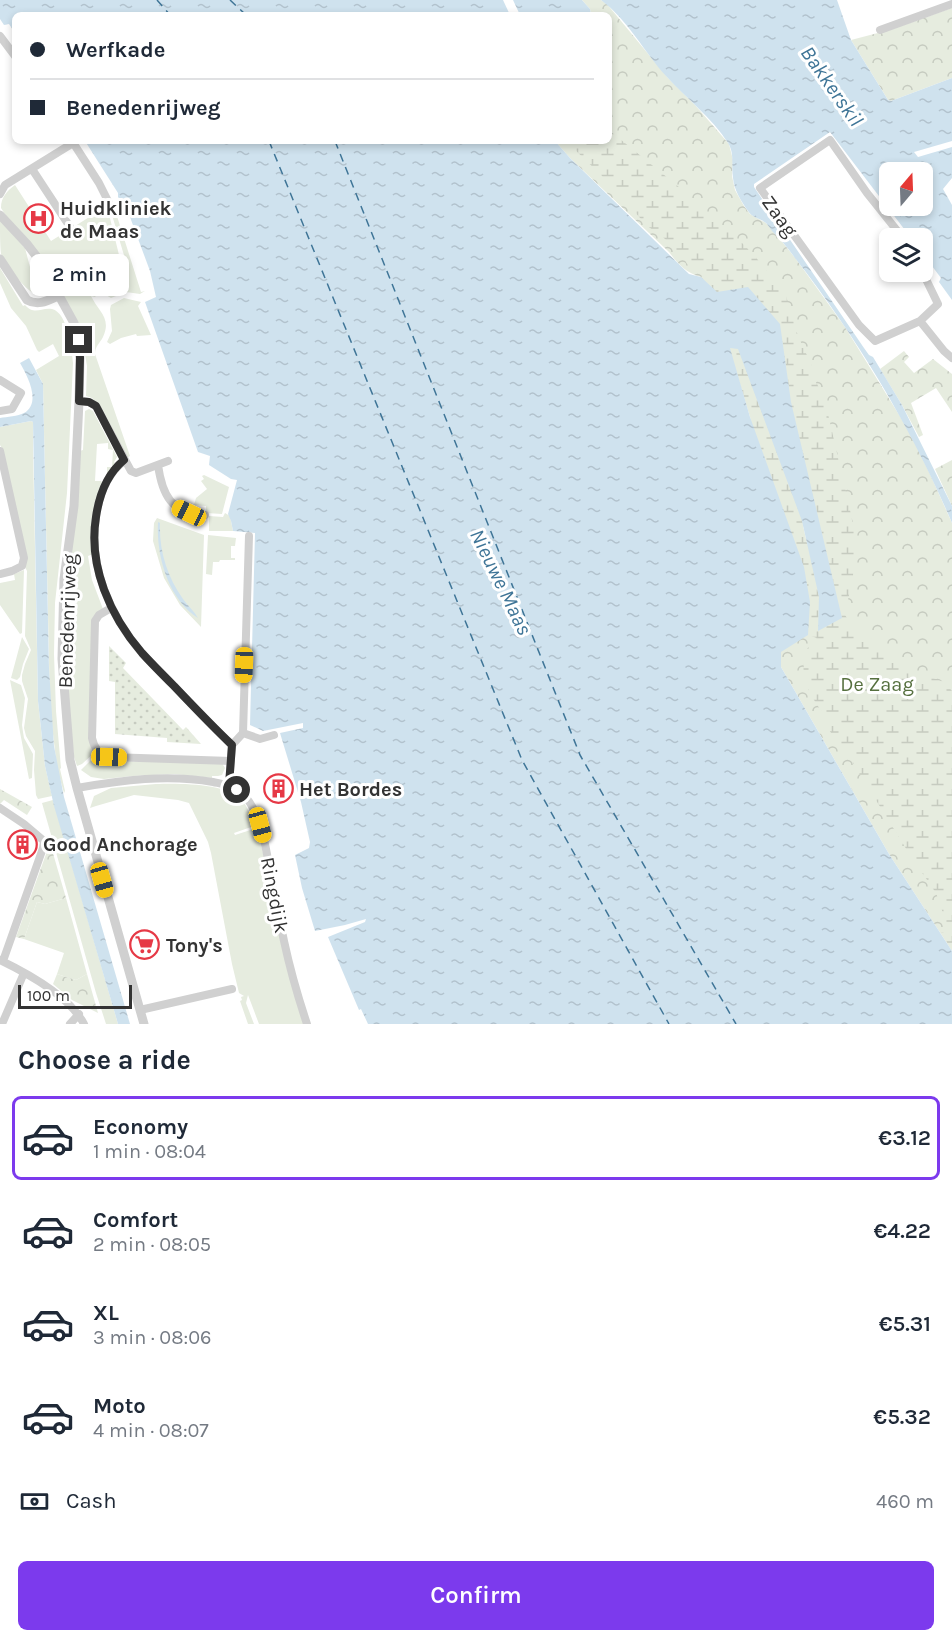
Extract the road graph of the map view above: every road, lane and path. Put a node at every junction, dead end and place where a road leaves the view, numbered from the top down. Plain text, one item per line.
1 (952, 4) edge
2 (880, 30) dead end
3 (0, 36) edge
4 (12, 52) edge
5 (69, 144) edge
6 (73, 144) edge
7 (32, 169) junction
8 (3, 184) edge
9 (0, 194) edge
10 (109, 202) dead end
11 (0, 215) edge
12 (70, 227) dead end
13 (895, 228) edge
14 (0, 259) edge
15 (927, 282) edge
16 (58, 296) junction
17 (920, 321) junction
18 (952, 358) edge
19 (0, 381) edge
20 (79, 401) junction
21 (0, 411) edge
22 (0, 451) edge
23 (124, 460) junction
24 (168, 461) dead end
25 (158, 465) junction
26 (205, 515) dead end
27 (249, 536) dead end
28 (0, 574) edge
29 (111, 608) junction
30 (243, 733) junction
31 (274, 735) dead end
32 (232, 745) junction
33 (231, 761) junction
34 (229, 785) junction
35 (77, 788) junction
36 (0, 808) edge
37 (1, 961) edge
38 (24, 973) junction
39 (232, 989) dead end
40 (140, 1010) junction
41 (79, 1014) junction
42 (2, 1024) edge
43 (70, 1024) edge
44 (84, 1024) edge
45 (144, 1024) edge
46 (307, 1024) edge

1 - 2 street
3 - 4 street
5 - 7 street
6 - 10 street
7 - 8 street
7 - 12 street
8 - 9 street
11 - 16 street
13 - 17 street, Zaag
14 - 16 street
15 - 17 street
16 - 20 street, Benedenrijweg
17 - 18 street
19 - 21 street
20 - 23 street
20 - 35 street, Benedenrijweg
22 - 28 street
23 - 25 street
23 - 29 street
24 - 25 street
25 - 26 street
27 - 30 street
29 - 32 street
29 - 33 street
30 - 31 street
30 - 32 street
32 - 33 street
33 - 34 street
34 - 35 street
34 - 46 street, Ringdijk
35 - 40 street, Benedenrijweg
36 - 37 street
37 - 38 street
38 - 41 street
38 - 42 street
39 - 40 street
40 - 45 street, Benedenrijweg
41 - 43 street
41 - 44 street

